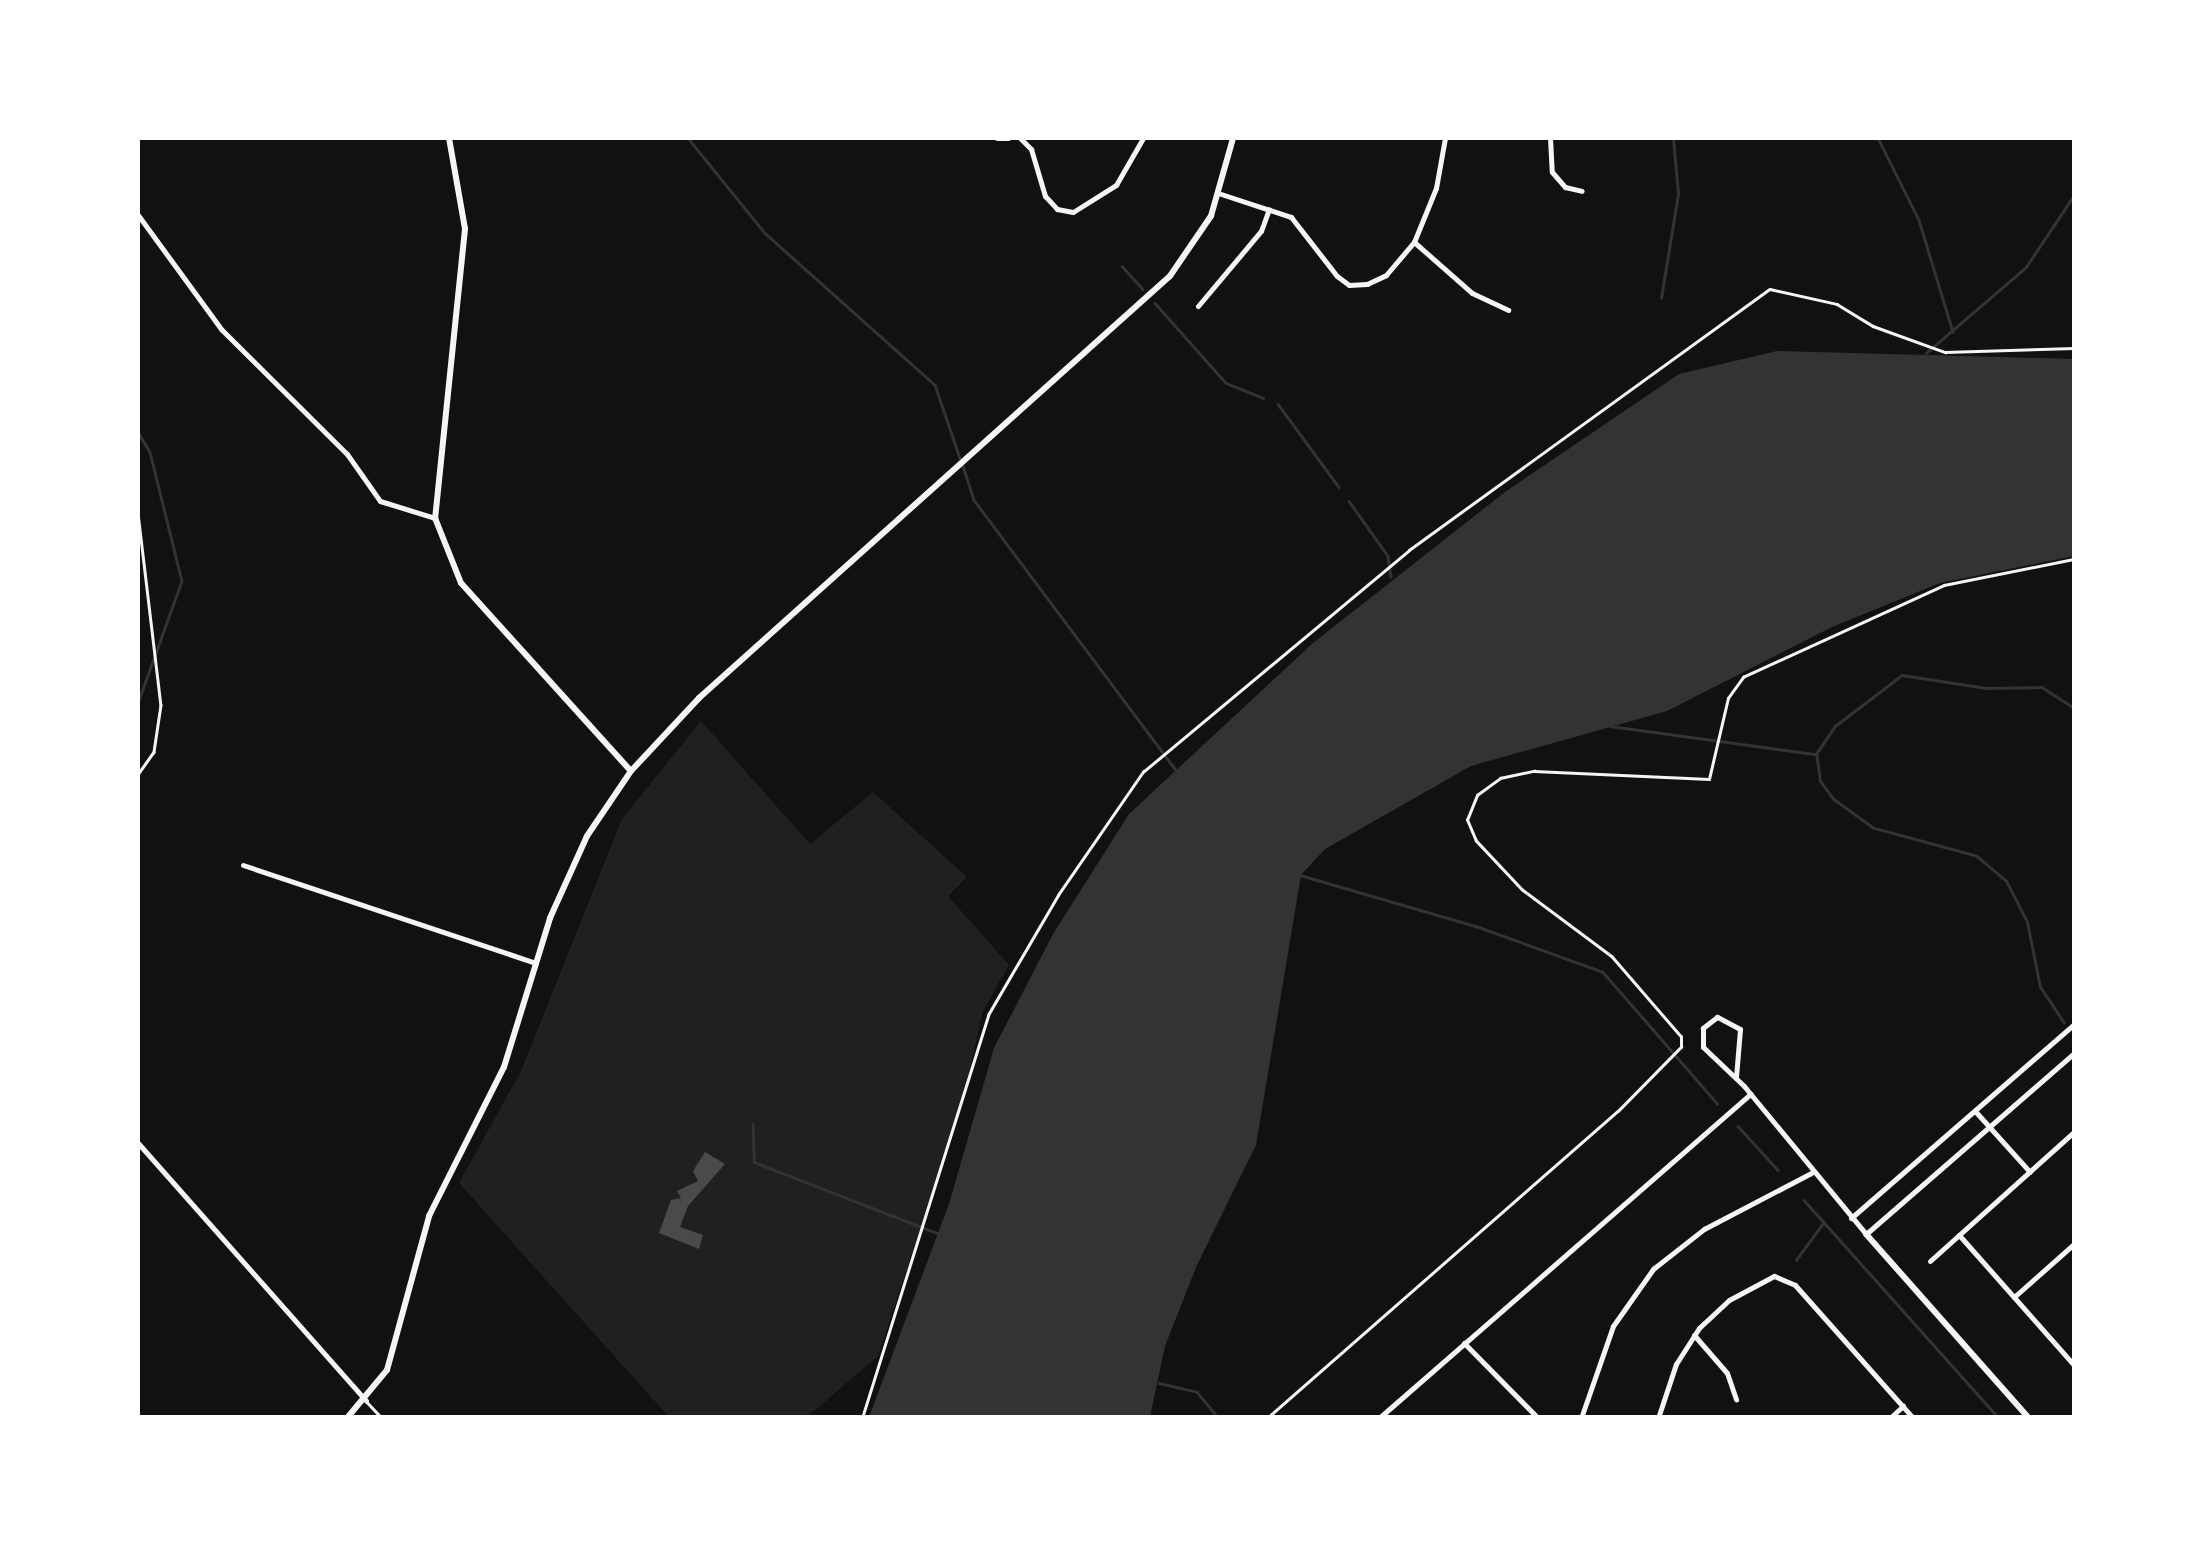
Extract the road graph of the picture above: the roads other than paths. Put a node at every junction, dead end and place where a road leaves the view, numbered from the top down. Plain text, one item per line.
1 (449, 138) edge
2 (997, 138) edge
3 (1008, 138) edge
4 (1020, 138) edge
5 (1143, 138) edge
6 (1234, 138) edge
7 (1445, 138) edge
8 (1550, 138) edge
9 (1582, 191) dead end
10 (1221, 194) junction
11 (1269, 209) junction
12 (138, 215) edge
13 (1414, 242) junction
14 (1198, 306) dead end
15 (1508, 310) dead end
16 (436, 518) junction
17 (631, 771) junction
18 (242, 865) dead end
19 (536, 963) junction
20 (2074, 1024) edge
21 (2074, 1053) edge
22 (1736, 1078) junction
23 (1750, 1094) junction
24 (1975, 1110) junction
25 (1990, 1127) junction
26 (2074, 1132) edge
27 (138, 1143) edge
28 (2030, 1172) junction
29 (1811, 1173) junction
30 (1851, 1218) junction
31 (1866, 1234) junction
32 (1959, 1235) junction
33 (2074, 1244) edge
34 (1930, 1261) dead end
35 (2014, 1297) junction
36 (1694, 1335) junction
37 (1464, 1343) junction
38 (2073, 1360) edge
39 (1736, 1399) dead end
40 (366, 1401) junction
41 (1903, 1406) junction
42 (348, 1418) edge
43 (382, 1418) edge
44 (1380, 1418) edge
45 (1538, 1418) edge
46 (1581, 1418) edge
47 (1658, 1418) edge
48 (1890, 1418) edge
49 (1914, 1418) edge
50 (2029, 1418) edge

1 - 16 street
2 - 3 street
4 - 5 street
6 - 10 street
7 - 13 street
8 - 9 street
10 - 11 street
10 - 17 street
11 - 13 street
11 - 14 street
12 - 16 street
13 - 15 street
16 - 17 street
17 - 19 street
18 - 19 street
19 - 40 street
20 - 24 street
21 - 25 street
22 - 22 street
22 - 23 street
23 - 29 street
23 - 37 street
24 - 25 street
24 - 30 street
25 - 28 street
25 - 31 street
26 - 28 street
27 - 40 street
28 - 32 street
29 - 30 street
29 - 46 street
30 - 31 street
31 - 50 street
32 - 34 street
32 - 35 street
33 - 35 street
35 - 38 street
36 - 39 street
36 - 41 street
36 - 47 street
37 - 44 street
37 - 45 street
40 - 42 street
40 - 43 lane
41 - 48 street
41 - 49 street

